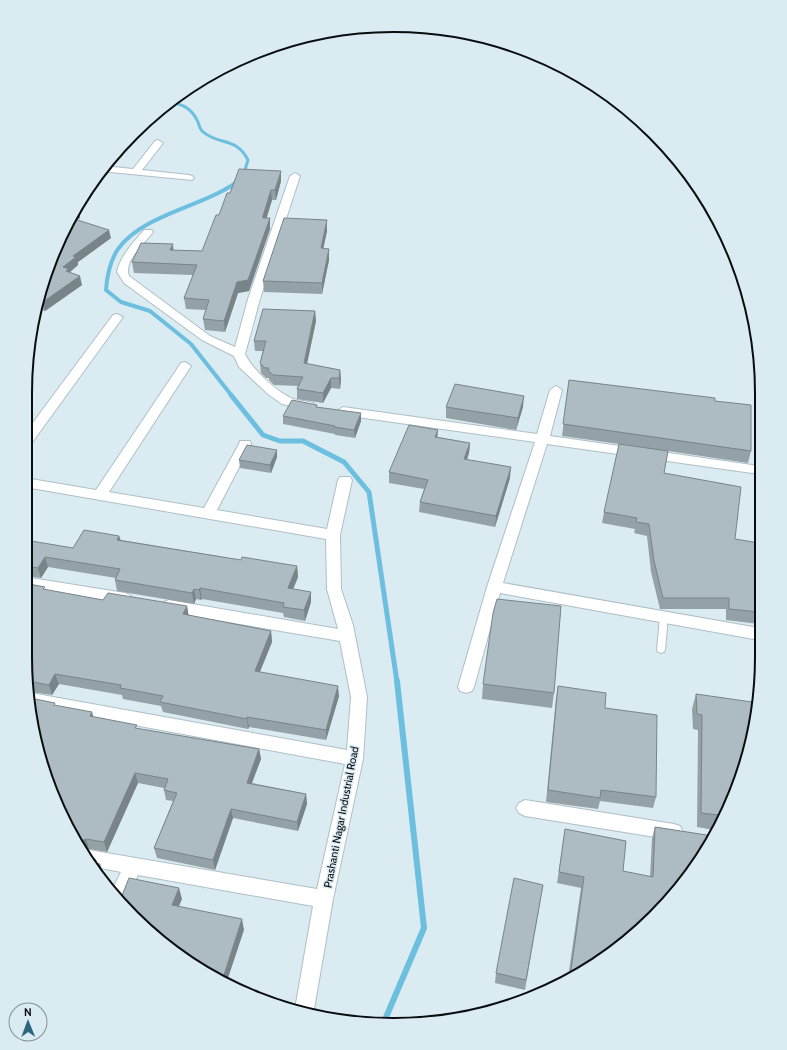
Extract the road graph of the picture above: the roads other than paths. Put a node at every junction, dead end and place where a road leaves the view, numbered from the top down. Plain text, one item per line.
1 (158, 144) dead end
2 (110, 170) edge
3 (136, 172) junction
4 (295, 176) dead end
5 (189, 178) dead end
6 (148, 232) dead end
7 (117, 317) dead end
8 (239, 354) junction
9 (185, 366) dead end
10 (556, 390) dead end
11 (32, 433) edge
12 (542, 441) junction
13 (245, 444) dead end
14 (755, 469) edge
15 (345, 480) dead end
16 (32, 483) edge
17 (100, 496) junction
18 (208, 514) junction
19 (333, 535) junction
20 (32, 583) edge
21 (494, 587) junction
22 (142, 602) edge
23 (158, 604) edge
24 (664, 617) junction
25 (755, 633) edge
26 (346, 636) junction
27 (661, 650) dead end
28 (466, 687) dead end
29 (35, 700) edge
30 (354, 759) junction
31 (525, 808) dead end
32 (690, 835) edge
33 (95, 859) edge
34 (132, 867) junction
35 (120, 893) edge
36 (324, 899) junction
37 (305, 1007) edge

1 - 3 street
2 - 3 street
3 - 5 street
4 - 8 street
6 - 8 street
7 - 11 street
8 - 12 street
9 - 17 street
10 - 12 street
12 - 14 street
12 - 21 street
13 - 18 street
15 - 19 street, Prashanti Nagar Industrial Road
16 - 17 street
17 - 18 street
18 - 19 street
19 - 26 street, Prashanti Nagar Industrial Road
20 - 22 street
21 - 24 street
21 - 28 street
23 - 26 street
24 - 25 street
24 - 27 lane
26 - 30 street, Prashanti Nagar Industrial Road
29 - 30 street
30 - 36 street, Prashanti Nagar Industrial Road
31 - 32 street
33 - 34 street
34 - 35 street
34 - 36 street
36 - 37 street, Prashanti Nagar Industrial Road

